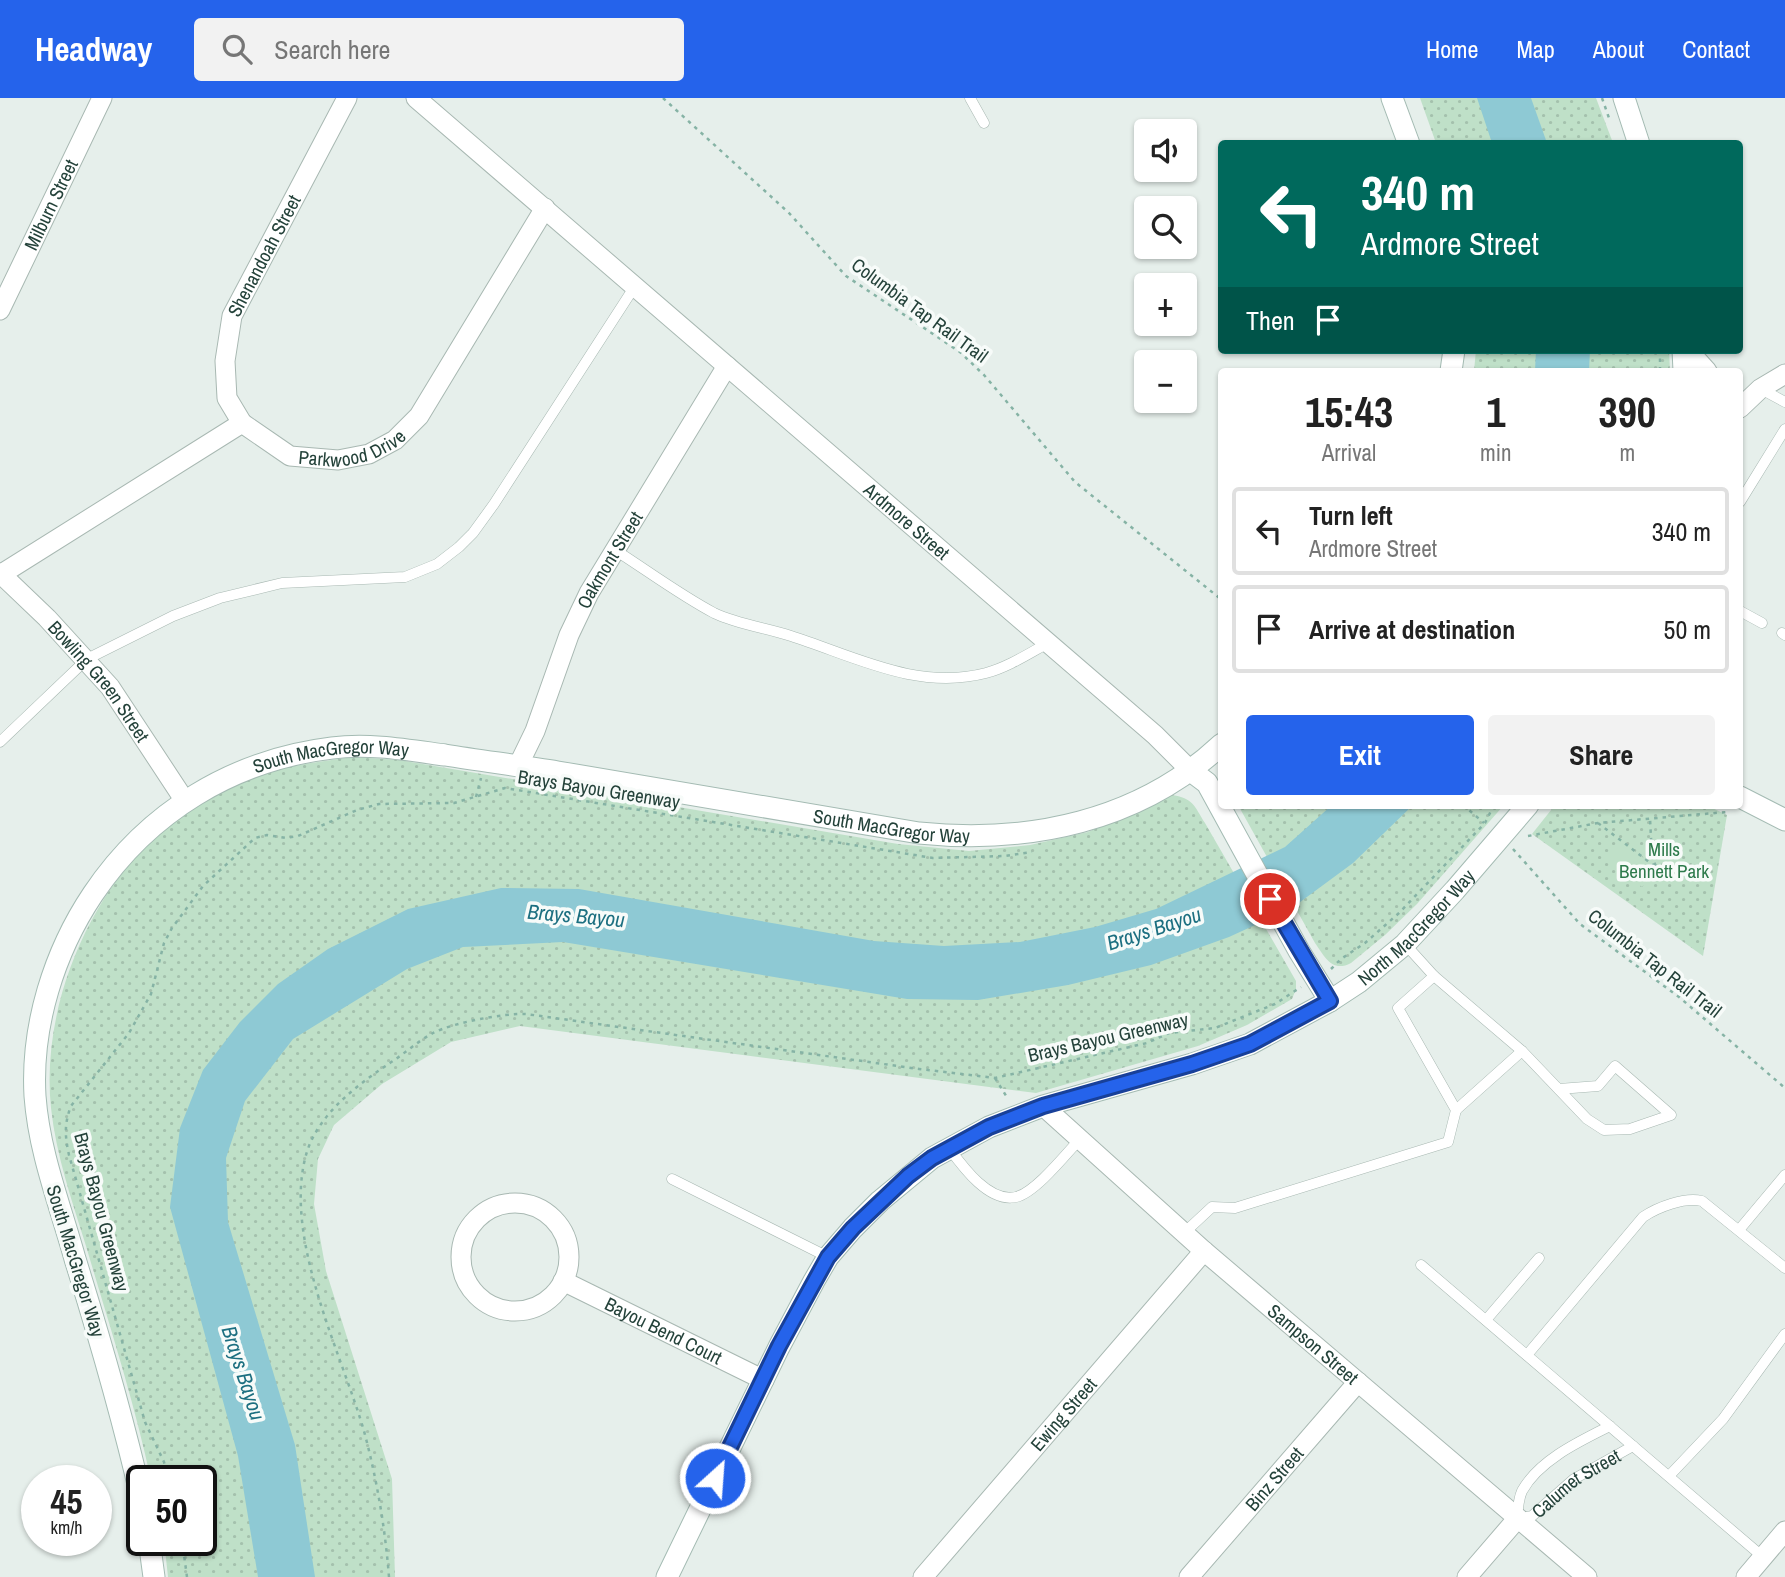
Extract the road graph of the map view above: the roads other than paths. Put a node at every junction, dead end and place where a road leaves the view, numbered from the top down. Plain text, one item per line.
1 (102, 98) edge
2 (347, 98) edge
3 (416, 98) edge
4 (970, 98) edge
5 (1392, 98) edge
6 (1624, 98) edge
7 (984, 122) dead end
8 (1408, 140) edge
9 (1638, 140) edge
10 (545, 208) junction
11 (635, 286) junction
12 (0, 310) edge
13 (1690, 354) edge
14 (727, 366) junction
15 (1704, 368) edge
16 (1785, 374) edge
17 (1743, 386) edge
18 (1760, 389) junction
19 (1785, 402) edge
20 (1743, 405) edge
21 (242, 423) junction
22 (1785, 429) edge
23 (1743, 497) edge
24 (615, 550) junction
25 (0, 574) edge
26 (1743, 613) edge
27 (1762, 623) dead end
28 (1048, 643) junction
29 (87, 659) junction
30 (0, 742) edge
31 (1218, 747) edge
32 (518, 765) junction
33 (1191, 771) junction
34 (185, 801) junction
35 (1218, 804) edge
36 (1743, 807) edge
37 (1220, 809) edge
38 (1525, 809) edge
39 (1785, 820) edge
40 (1405, 944) junction
41 (1434, 976) junction
42 (1330, 1001) junction
43 (1522, 1051) junction
44 (1559, 1089) junction
45 (1043, 1106) junction
46 (1456, 1110) junction
47 (1080, 1139) junction
48 (949, 1148) junction
49 (1785, 1175) edge
50 (672, 1179) dead end
51 (1739, 1230) junction
52 (1184, 1233) junction
53 (1204, 1251) junction
54 (828, 1257) junction
55 (1539, 1258) dead end
56 (1421, 1265) dead end
57 (1785, 1268) edge
58 (563, 1281) junction
59 (1486, 1320) junction
60 (1785, 1334) edge
61 (1527, 1355) junction
62 (764, 1380) junction
63 (1358, 1382) junction
64 (1610, 1426) junction
65 (1633, 1446) junction
66 (134, 1465) edge
67 (1669, 1476) junction
68 (1517, 1518) junction
69 (1785, 1531) edge
70 (151, 1556) edge
71 (1763, 1557) junction
72 (154, 1577) edge
73 (667, 1577) edge
74 (923, 1577) edge
75 (1189, 1577) edge
76 (1467, 1577) edge
77 (1587, 1577) edge
78 (1746, 1577) edge

1 - 12 street, Milburn Street
2 - 21 street, Shenandoah Street
3 - 10 street, Ardmore Street
4 - 7 lane
5 - 8 main road
6 - 9 main road
10 - 11 street, Ardmore Street
10 - 21 street, Parkwood Drive
11 - 14 street, Ardmore Street
11 - 29 lane
13 - 15 street
14 - 24 street, Oakmont Street
14 - 28 street, Ardmore Street
16 - 18 street
17 - 18 street
18 - 19 lane
18 - 20 street
21 - 25 street
22 - 23 lane
24 - 28 lane
24 - 32 street, Oakmont Street
25 - 29 street, Bowling Green Street
26 - 27 lane
28 - 33 street, Ardmore Street
29 - 30 lane
29 - 34 street, Bowling Green Street
31 - 33 main road, South MacGregor Way
32 - 33 main road, South MacGregor Way
32 - 34 main road, South MacGregor Way
33 - 35 main road, Ardmore Street
34 - 66 main road, South MacGregor Way
36 - 39 main road
37 - 42 main road, Ardmore Street
38 - 40 main road, North MacGregor Way
40 - 41 lane
40 - 42 main road, North MacGregor Way
41 - 43 lane
41 - 46 lane
42 - 45 main road, North MacGregor Way
43 - 44 lane
43 - 46 lane
44 - 44 lane
45 - 47 street, Sampson Street
45 - 48 main road, North MacGregor Way
46 - 52 lane
47 - 48 lane
47 - 52 street, Sampson Street
48 - 54 main road, North MacGregor Way
49 - 51 lane
50 - 54 lane
51 - 57 lane
51 - 61 lane
52 - 53 street, Sampson Street
53 - 63 street, Sampson Street
53 - 74 street, Ewing Street
54 - 62 main road, North MacGregor Way
55 - 59 lane
56 - 59 lane
58 - 58 street
58 - 62 street, Bayou Bend Court
59 - 61 lane
60 - 67 lane
61 - 64 lane
62 - 73 main road, North MacGregor Way
63 - 68 street, Sampson Street
63 - 75 street, Binz Street
64 - 65 lane
64 - 68 lane, Calumet Street
65 - 67 lane
65 - 68 lane, Calumet Street
67 - 71 lane
68 - 76 street, Calumet Street
68 - 77 street, Sampson Street
69 - 71 street
70 - 72 main road
71 - 78 street

